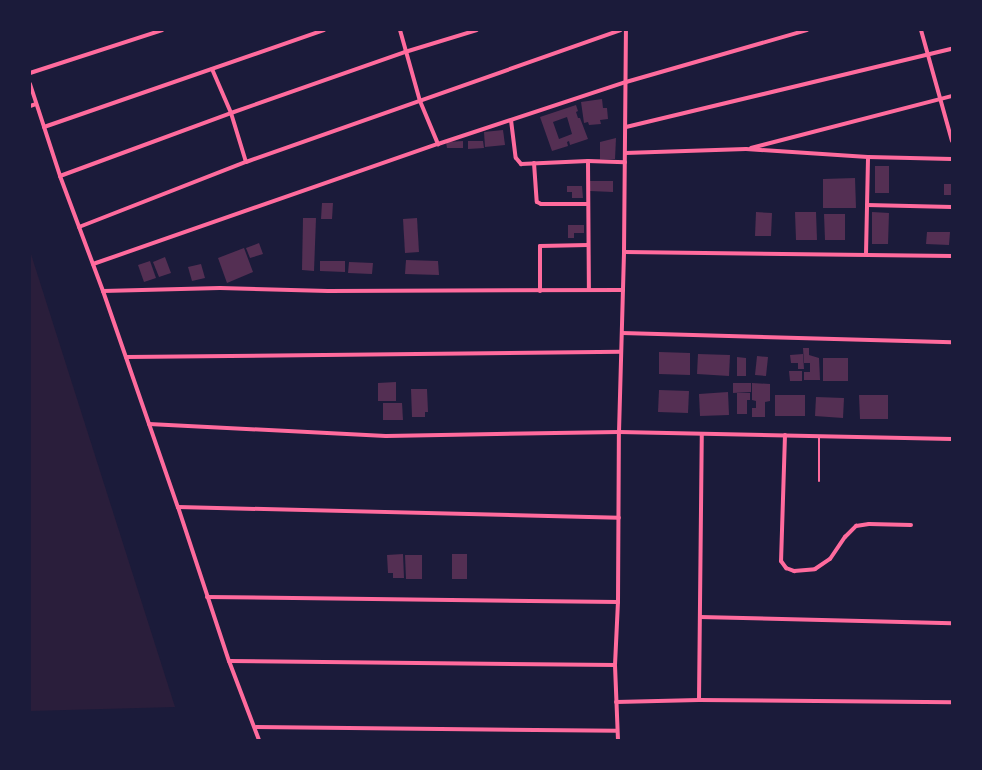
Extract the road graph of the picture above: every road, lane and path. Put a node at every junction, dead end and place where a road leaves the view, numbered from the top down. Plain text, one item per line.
1 (162, 30) edge
2 (324, 30) edge
3 (400, 30) edge
4 (477, 30) edge
5 (620, 30) edge
6 (626, 30) edge
7 (807, 30) edge
8 (921, 30) edge
9 (790, 32) edge
10 (952, 49) edge
11 (405, 52) junction
12 (928, 55) junction
13 (212, 69) junction
14 (30, 73) edge
15 (626, 82) junction
16 (30, 84) edge
17 (952, 96) edge
18 (940, 99) junction
19 (420, 101) junction
20 (36, 104) junction
21 (30, 106) edge
22 (231, 113) junction
23 (511, 120) junction
24 (44, 127) junction
25 (626, 127) junction
26 (952, 140) edge
27 (438, 144) junction
28 (746, 149) junction
29 (625, 153) junction
30 (868, 157) junction
31 (952, 159) edge
32 (588, 161) junction
33 (246, 162) junction
34 (625, 162) junction
35 (534, 163) junction
36 (60, 176) junction
37 (588, 204) junction
38 (867, 205) junction
39 (952, 207) edge
40 (79, 227) junction
41 (588, 245) junction
42 (624, 252) junction
43 (866, 254) junction
44 (952, 256) edge
45 (93, 264) junction
46 (103, 290) junction
47 (589, 290) junction
48 (623, 290) junction
49 (540, 291) junction
50 (622, 333) junction
51 (952, 342) edge
52 (621, 352) junction
53 (126, 357) junction
54 (149, 424) junction
55 (619, 432) junction
56 (702, 434) junction
57 (785, 435) junction
58 (819, 436) junction
59 (952, 439) edge
60 (819, 481) dead end
61 (178, 507) junction
62 (619, 518) junction
63 (911, 525) dead end
64 (207, 597) junction
65 (618, 602) junction
66 (700, 617) junction
67 (952, 623) edge
68 (229, 661) junction
69 (616, 665) junction
70 (699, 700) junction
71 (616, 702) junction
72 (952, 702) edge
73 (256, 728) junction
74 (617, 731) junction
75 (259, 740) edge
76 (618, 740) edge

1 - 14 street
2 - 13 street
3 - 11 street
4 - 11 street
5 - 19 street
6 - 15 street
7 - 9 street
8 - 12 street
9 - 15 street
10 - 12 street
11 - 19 street
11 - 22 street
12 - 18 street
12 - 25 street
13 - 22 street
13 - 24 street
15 - 23 street
15 - 25 street
16 - 20 street
17 - 18 street
18 - 26 street
18 - 28 street
19 - 27 street
19 - 33 street
20 - 21 street
20 - 24 street
22 - 33 street
22 - 36 street
23 - 27 street
23 - 35 street
24 - 36 street
25 - 29 street
27 - 45 street
28 - 29 street
28 - 30 street
29 - 34 street
30 - 31 street
30 - 38 street
32 - 34 street
32 - 35 street
32 - 37 street
33 - 40 street
34 - 42 street
35 - 37 street
36 - 40 street
37 - 41 street
38 - 39 street
38 - 43 street
40 - 45 street
41 - 47 street
41 - 49 street
42 - 43 street
42 - 48 street
43 - 44 street
45 - 46 street
46 - 49 street
46 - 53 street
47 - 48 street
47 - 49 street
48 - 50 street
50 - 51 street
50 - 52 street
52 - 53 street
52 - 55 street
53 - 54 street
54 - 55 street
54 - 61 street
55 - 56 street
55 - 62 street
56 - 57 street
56 - 66 street
57 - 58 street
57 - 63 street
58 - 59 street
58 - 60 lane
61 - 62 street
61 - 64 street
62 - 65 street
64 - 65 street
64 - 68 street
65 - 69 street
66 - 67 street
66 - 70 street
68 - 69 street
68 - 73 street
69 - 71 street
70 - 71 street
70 - 72 street
71 - 74 street
73 - 74 street
73 - 75 street
74 - 76 street

